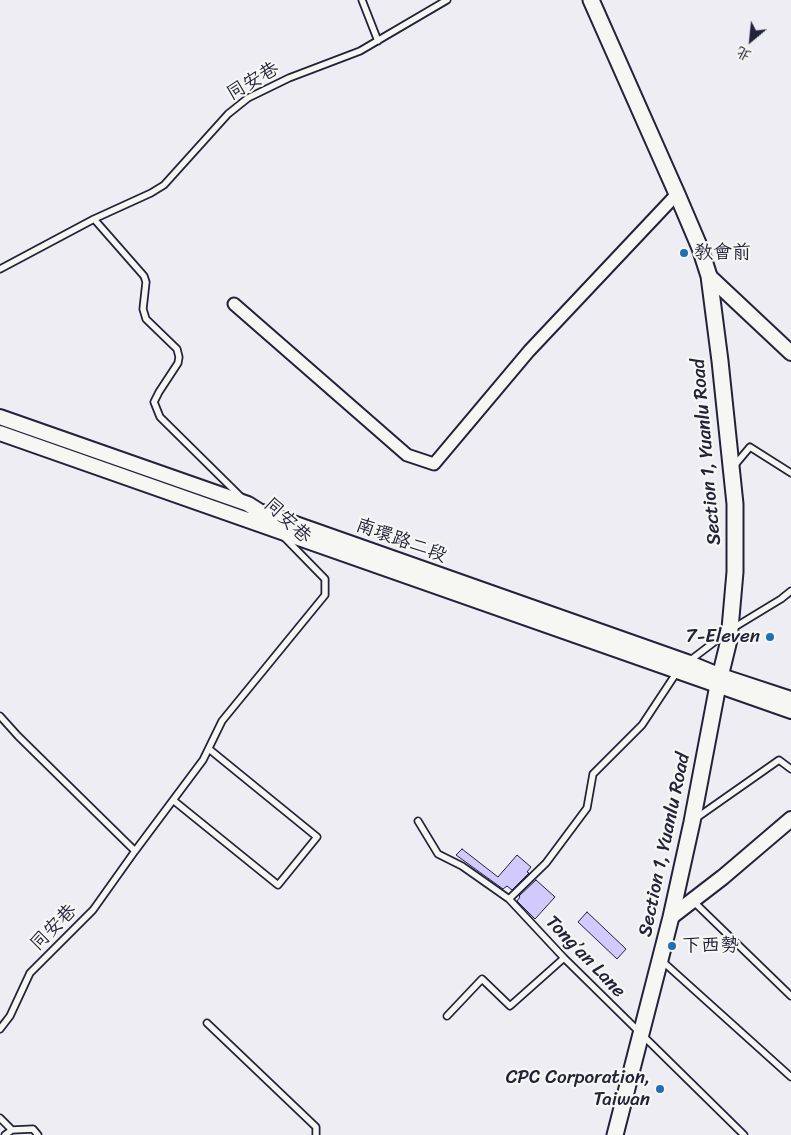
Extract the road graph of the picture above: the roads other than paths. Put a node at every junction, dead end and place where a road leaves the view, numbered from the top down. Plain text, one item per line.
1 (362, 0) edge
2 (447, 0) edge
3 (591, 0) edge
4 (378, 41) junction
5 (677, 194) junction
6 (94, 219) junction
7 (0, 269) edge
8 (709, 276) junction
9 (234, 304) dead end
10 (791, 353) edge
11 (0, 417) edge
12 (0, 433) edge
13 (731, 470) junction
14 (791, 473) edge
15 (248, 504) junction
16 (278, 531) junction
17 (791, 591) edge
18 (730, 630) junction
19 (682, 667) junction
20 (719, 681) junction
21 (791, 699) edge
22 (791, 711) edge
23 (0, 716) edge
24 (209, 749) junction
25 (791, 769) edge
26 (173, 800) junction
27 (791, 819) edge
28 (418, 821) dead end
29 (692, 822) junction
30 (135, 850) junction
31 (508, 899) junction
32 (694, 902) junction
33 (671, 917) junction
34 (564, 958) junction
35 (661, 960) junction
36 (791, 996) edge
37 (447, 1016) dead end
38 (207, 1022) dead end
39 (0, 1029) edge
40 (641, 1035) junction
41 (791, 1077) edge
42 (0, 1118) edge
43 (12, 1130) junction
44 (5, 1135) edge
45 (38, 1135) edge
46 (316, 1135) edge
47 (615, 1135) edge
48 (744, 1135) edge

1 - 4 lane
2 - 4 lane, 同安巷
3 - 5 main road, Section 1, Yuanlu Road
4 - 6 lane, 同安巷
5 - 8 main road, Section 1, Yuanlu Road
5 - 9 street
6 - 7 lane, 同安巷
6 - 15 lane, 同安巷
8 - 10 street
8 - 13 main road, Section 1, Yuanlu Road
11 - 15 street, 南環路二段
12 - 16 street, 南環路二段
13 - 14 lane
13 - 18 main road, Section 1, Yuanlu Road
15 - 16 lane, 同安巷
15 - 19 street, 南環路二段
16 - 19 street, 南環路二段
16 - 24 lane, 同安巷
17 - 18 lane
18 - 19 lane
18 - 20 main road, Section 1, Yuanlu Road
19 - 20 street, 南環路二段
19 - 31 lane
20 - 21 street, 南環路二段
20 - 22 street, 南環路二段
20 - 29 main road, Section 1, Yuanlu Road
23 - 30 lane
24 - 26 lane, 同安巷
24 - 26 lane
25 - 29 lane
26 - 30 lane, 同安巷
27 - 32 street
28 - 31 lane, Tong’an Lane
29 - 33 main road, Section 1, Yuanlu Road
30 - 39 lane, 同安巷
31 - 34 lane, Tong’an Lane
32 - 33 street
32 - 36 lane
33 - 35 main road, Section 1, Yuanlu Road
34 - 37 lane
34 - 40 lane, Tong’an Lane
35 - 40 main road, Section 1, Yuanlu Road
35 - 41 lane
38 - 46 lane
40 - 47 main road, Section 1, Yuanlu Road
40 - 48 lane, Tong’an Lane
42 - 43 lane
43 - 44 lane
43 - 45 lane

